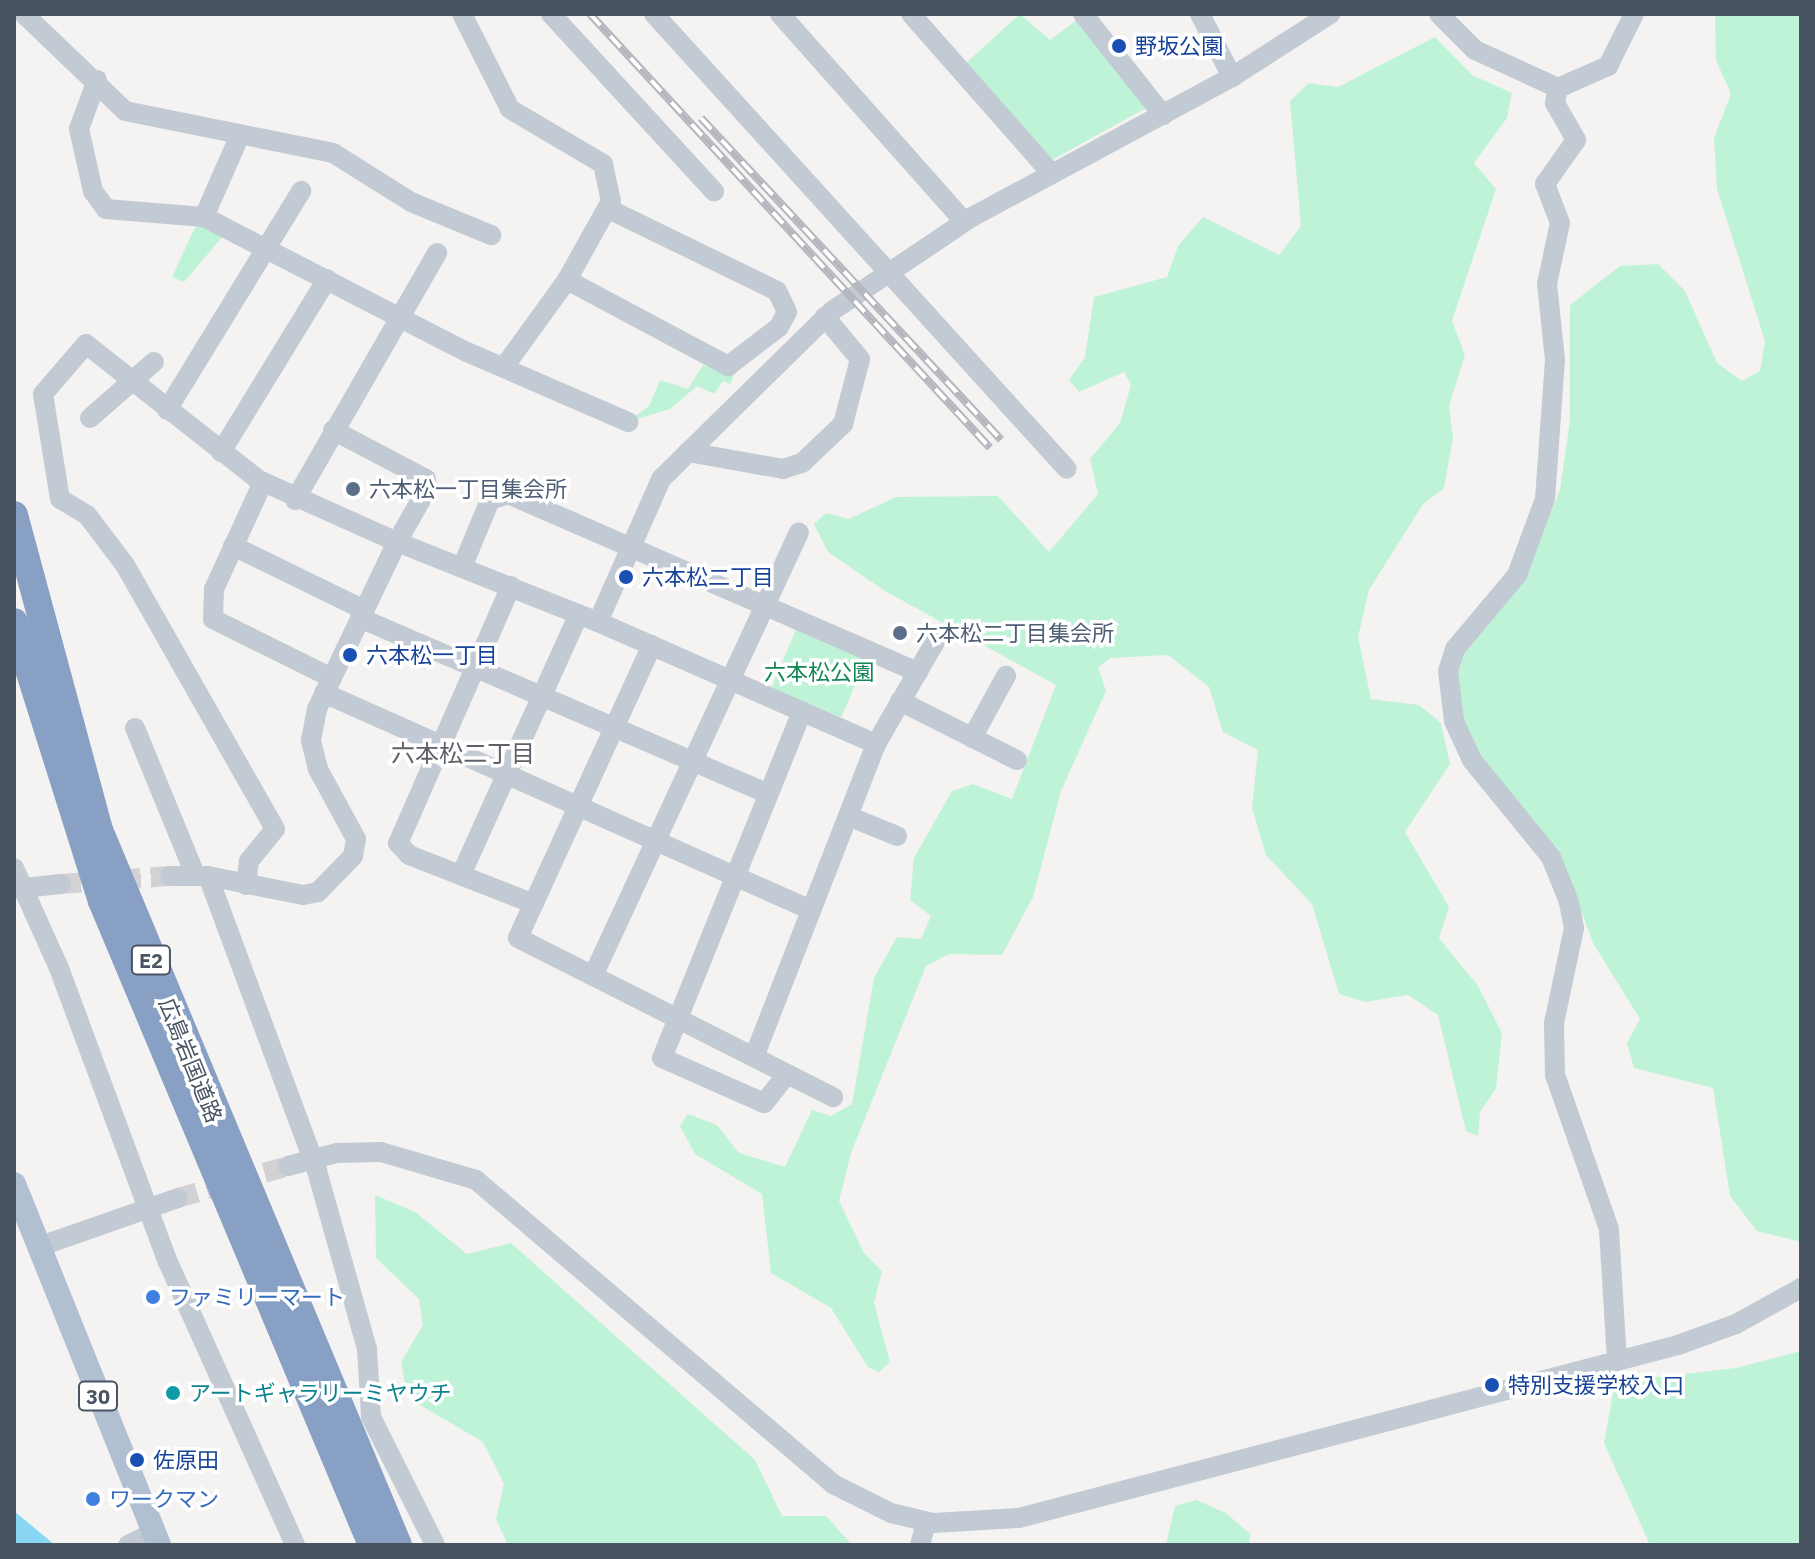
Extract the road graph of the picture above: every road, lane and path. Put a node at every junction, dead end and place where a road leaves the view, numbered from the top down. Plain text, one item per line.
1 (24, 14) edge
2 (462, 14) edge
3 (551, 14) edge
4 (654, 14) edge
5 (780, 14) edge
6 (911, 14) edge
7 (1083, 14) edge
8 (1200, 14) edge
9 (1330, 14) edge
10 (1439, 14) edge
11 (1634, 14) edge
12 (1232, 77) junction
13 (97, 80) junction
14 (1558, 88) junction
15 (1163, 115) junction
16 (240, 135) junction
17 (1052, 174) junction
18 (301, 191) dead end
19 (714, 191) dead end
20 (607, 208) junction
21 (204, 217) junction
22 (964, 221) junction
23 (491, 235) dead end
24 (267, 247) junction
25 (437, 253) dead end
26 (881, 272) junction
27 (327, 279) junction
28 (567, 280) junction
29 (397, 313) junction
30 (828, 314) junction
31 (154, 362) dead end
32 (504, 367) junction
33 (130, 383) junction
34 (167, 410) junction
35 (90, 418) dead end
36 (628, 422) dead end
37 (333, 430) junction
38 (221, 452) junction
39 (688, 452) junction
40 (1067, 469) dead end
41 (263, 482) junction
42 (295, 500) junction
43 (14, 515) edge
44 (799, 533) dead end
45 (397, 542) junction
46 (233, 546) junction
47 (631, 547) junction
48 (463, 565) junction
49 (511, 586) junction
50 (761, 603) junction
51 (362, 614) junction
52 (588, 618) junction
53 (14, 622) edge
54 (940, 633) dead end
55 (652, 645) junction
56 (474, 666) junction
57 (918, 672) junction
58 (1006, 676) dead end
59 (727, 679) junction
60 (328, 685) junction
61 (542, 696) junction
62 (900, 701) junction
63 (802, 711) junction
64 (615, 727) junction
65 (135, 728) dead end
66 (972, 738) junction
67 (439, 743) junction
68 (876, 744) junction
69 (691, 760) junction
70 (1017, 760) dead end
71 (506, 774) junction
72 (767, 793) junction
73 (579, 806) junction
74 (848, 816) junction
75 (897, 836) dead end
76 (655, 840) junction
77 (14, 868) edge
78 (202, 875) junction
79 (461, 875) junction
80 (733, 875) junction
81 (170, 876) tunnel mouth
82 (61, 884) tunnel mouth
83 (246, 885) junction
84 (19, 888) edge
85 (534, 904) junction
86 (811, 910) junction
87 (593, 976) junction
88 (674, 1017) junction
89 (754, 1057) junction
90 (787, 1074) junction
91 (833, 1097) dead end
92 (311, 1159) junction
93 (288, 1166) tunnel mouth
94 (14, 1184) edge
95 (178, 1198) tunnel mouth
96 (148, 1209) junction
97 (38, 1247) junction
98 (1801, 1288) edge
99 (1617, 1361) junction
100 (926, 1522) junction
101 (156, 1539) edge
102 (128, 1545) edge
103 (295, 1545) edge
104 (372, 1545) edge
105 (398, 1545) edge
106 (435, 1545) edge
107 (920, 1545) edge

1 - 13 street
2 - 20 street
3 - 19 street
4 - 26 street
5 - 22 street
6 - 17 street
7 - 15 street
8 - 12 street
9 - 12 street
10 - 14 street
11 - 14 street
12 - 15 street
13 - 16 street
13 - 21 street
14 - 99 street
15 - 17 street
16 - 21 street
16 - 23 street
17 - 22 street
18 - 24 street
20 - 28 street
20 - 28 street
21 - 24 street
22 - 26 street
24 - 27 street
24 - 34 street
25 - 29 street
26 - 30 street
26 - 40 street
27 - 29 street
27 - 38 street
28 - 32 street
29 - 32 street
29 - 37 street
30 - 39 street
30 - 39 street
31 - 33 street
32 - 36 street
33 - 34 street
33 - 35 street
33 - 83 street
34 - 38 street
37 - 42 street
37 - 45 street
38 - 41 street
39 - 47 street
41 - 42 street
41 - 46 street
42 - 45 street
43 - 105 highway, 広島岩国道路 / E2
44 - 50 street
45 - 48 street
45 - 51 street
46 - 51 street
46 - 60 street
47 - 48 street
47 - 50 street
47 - 52 street
48 - 49 street
49 - 52 street
49 - 56 street
50 - 57 street
50 - 59 street
51 - 56 street
51 - 60 street
52 - 55 street
52 - 61 street
53 - 104 highway, 広島岩国道路 / E2
54 - 57 street
55 - 59 street
55 - 64 street
56 - 61 street
56 - 67 street
57 - 62 street
58 - 66 street
59 - 63 street
59 - 69 street
60 - 67 street
60 - 83 street
61 - 64 street
61 - 71 street
62 - 66 street
62 - 68 street
63 - 68 street
63 - 72 street
64 - 69 street
64 - 73 street
65 - 78 street
66 - 70 street
67 - 71 street
67 - 79 street
68 - 74 street
69 - 72 street
69 - 76 street
71 - 73 street
71 - 79 street
72 - 80 street
73 - 76 street
73 - 85 street
74 - 75 street
74 - 86 street
76 - 80 street
76 - 87 street
77 - 84 street
78 - 81 street
78 - 83 street
78 - 92 street
79 - 85 street
80 - 86 street
80 - 88 street
82 - 84 street
84 - 96 street
85 - 87 street
86 - 89 street
87 - 88 street
88 - 89 street
88 - 90 street
89 - 90 street
90 - 91 street
92 - 93 street
92 - 100 street
92 - 106 street
94 - 97 main road, 30
95 - 96 street
96 - 97 street
96 - 103 street
97 - 101 main road, 30
98 - 99 street
99 - 100 street
100 - 107 street
101 - 102 street

